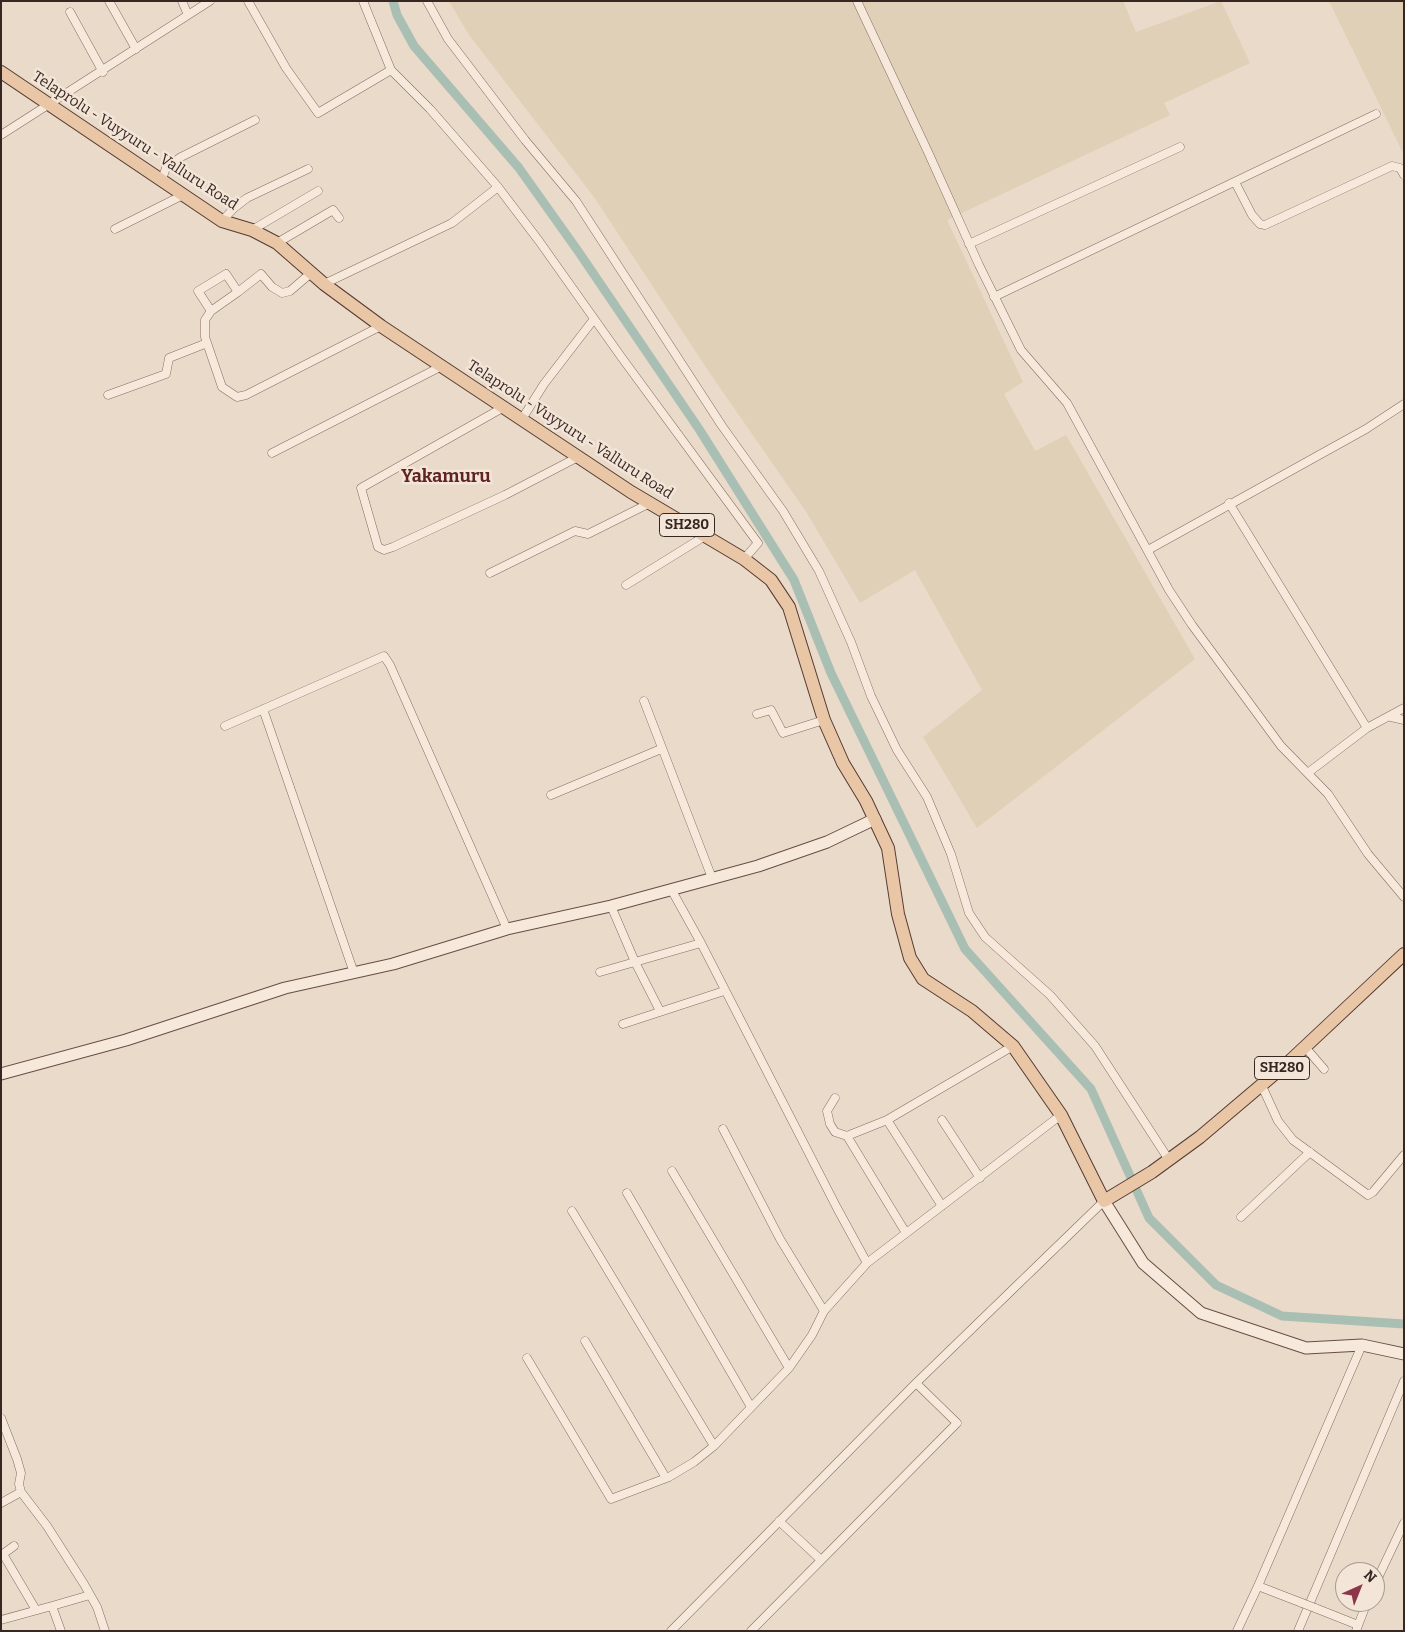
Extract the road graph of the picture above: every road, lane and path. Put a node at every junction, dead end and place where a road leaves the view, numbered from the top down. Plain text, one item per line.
1 (110, 1) edge
2 (182, 1) edge
3 (210, 1) edge
4 (248, 1) edge
5 (363, 1) edge
6 (427, 1) edge
7 (857, 1) edge
8 (70, 12) dead end
9 (188, 15) junction
10 (136, 49) junction
11 (391, 70) junction
12 (1, 72) edge
13 (103, 72) junction
14 (50, 106) junction
15 (1376, 114) dead end
16 (255, 120) dead end
17 (1, 135) edge
18 (1180, 147) dead end
19 (308, 169) dead end
20 (1404, 175) edge
21 (162, 179) junction
22 (1234, 182) junction
23 (498, 187) junction
24 (318, 191) dead end
25 (183, 195) junction
26 (339, 218) dead end
27 (222, 221) junction
28 (115, 228) dead end
29 (252, 230) junction
30 (277, 243) junction
31 (969, 244) junction
32 (311, 274) junction
33 (324, 284) junction
34 (238, 292) junction
35 (994, 297) junction
36 (211, 311) junction
37 (594, 319) junction
38 (381, 326) junction
39 (207, 343) junction
40 (442, 366) junction
41 (108, 395) dead end
42 (1404, 404) edge
43 (504, 407) junction
44 (522, 419) junction
45 (272, 453) dead end
46 (578, 457) junction
47 (650, 503) junction
48 (1229, 503) junction
49 (705, 536) junction
50 (1148, 550) junction
51 (744, 559) junction
52 (490, 573) dead end
53 (626, 585) dead end
54 (644, 701) dead end
55 (1404, 708) edge
56 (263, 709) junction
57 (757, 714) dead end
58 (1391, 717) junction
59 (824, 720) junction
60 (1404, 720) edge
61 (225, 726) dead end
62 (1367, 728) junction
63 (661, 749) junction
64 (1309, 772) junction
65 (551, 796) dead end
66 (875, 819) junction
67 (712, 878) junction
68 (671, 889) junction
69 (1404, 897) edge
70 (611, 906) junction
71 (506, 929) junction
72 (701, 943) junction
73 (1404, 954) edge
74 (635, 962) junction
75 (600, 972) dead end
76 (354, 973) junction
77 (724, 990) junction
78 (660, 1011) junction
79 (623, 1024) dead end
80 (1013, 1046) junction
81 (1305, 1047) junction
82 (1324, 1068) dead end
83 (1, 1074) edge
84 (1261, 1084) junction
85 (835, 1098) dead end
86 (1061, 1114) junction
87 (887, 1120) junction
88 (942, 1120) dead end
89 (723, 1129) dead end
90 (847, 1136) junction
91 (1310, 1152) junction
92 (1404, 1155) edge
93 (1169, 1160) junction
94 (672, 1171) dead end
95 (980, 1178) junction
96 (627, 1193) dead end
97 (1104, 1201) junction
98 (942, 1206) junction
99 (572, 1211) dead end
100 (1241, 1217) dead end
101 (906, 1232) junction
102 (867, 1263) junction
103 (824, 1311) junction
104 (585, 1341) dead end
105 (1362, 1345) junction
106 (1404, 1354) edge
107 (527, 1358) dead end
108 (789, 1368) junction
109 (1404, 1381) edge
110 (916, 1382) junction
111 (751, 1407) junction
112 (1, 1418) edge
113 (714, 1446) junction
114 (666, 1478) junction
115 (21, 1492) junction
116 (1, 1503) edge
117 (779, 1521) junction
118 (1404, 1523) edge
119 (14, 1546) dead end
120 (2, 1552) edge
121 (821, 1560) junction
122 (1385, 1563) edge
123 (1258, 1586) junction
124 (90, 1594) junction
125 (52, 1606) junction
126 (36, 1610) junction
127 (1363, 1612) edge
128 (1, 1620) edge
129 (1357, 1628) edge
130 (61, 1631) edge
131 (105, 1631) edge
132 (671, 1631) edge
133 (751, 1631) edge
134 (1237, 1631) edge
135 (1298, 1631) edge

1 - 10 street
2 - 9 street
3 - 9 street
4 - 11 street
5 - 11 street
6 - 93 street
7 - 31 street
8 - 13 street
9 - 10 street
10 - 13 street
11 - 23 street
12 - 14 main road, Telaprolu - Vuyyuru - Valluru Road / SH280
13 - 14 street
14 - 17 street
14 - 21 main road, Telaprolu - Vuyyuru - Valluru Road / SH280
15 - 22 street
16 - 21 street
18 - 31 street
19 - 27 street
20 - 22 street
21 - 25 main road, Telaprolu - Vuyyuru - Valluru Road / SH280
22 - 35 street
23 - 33 street
23 - 37 street
24 - 29 street
25 - 27 main road, Telaprolu - Vuyyuru - Valluru Road / SH280
25 - 28 street
26 - 30 street
27 - 29 main road, Telaprolu - Vuyyuru - Valluru Road / SH280
29 - 30 main road, Telaprolu - Vuyyuru - Valluru Road / SH280
30 - 32 main road, Telaprolu - Vuyyuru - Valluru Road / SH280
31 - 35 street
32 - 33 main road, Telaprolu - Vuyyuru - Valluru Road / SH280
32 - 34 street
33 - 38 main road, Telaprolu - Vuyyuru - Valluru Road / SH280
34 - 36 street
34 - 36 street
35 - 50 street
36 - 39 street
37 - 44 street
37 - 51 street
38 - 39 street
38 - 40 main road, Telaprolu - Vuyyuru - Valluru Road / SH280
39 - 41 street
40 - 43 main road, Telaprolu - Vuyyuru - Valluru Road / SH280
40 - 45 street
42 - 48 street
43 - 44 main road, Telaprolu - Vuyyuru - Valluru Road / SH280
43 - 46 street
44 - 46 main road, Telaprolu - Vuyyuru - Valluru Road / SH280
46 - 47 main road, Telaprolu - Vuyyuru - Valluru Road / SH280
47 - 49 main road, Telaprolu - Vuyyuru - Valluru Road / SH280
47 - 52 street
48 - 50 street
48 - 62 street
49 - 51 main road, Telaprolu - Vuyyuru - Valluru Road / SH280
49 - 53 street
50 - 64 street
51 - 59 main road, Telaprolu - Vuyyuru - Valluru Road / SH280
54 - 63 street
55 - 58 street
56 - 61 street
56 - 71 street
56 - 76 street
57 - 59 street
58 - 60 street
58 - 62 street
59 - 66 main road, Telaprolu - Vuyyuru - Valluru Road / SH280
62 - 64 street
63 - 65 street
63 - 67 street
64 - 69 street
66 - 67 main road
66 - 80 main road, Telaprolu - Vuyyuru - Valluru Road / SH280
67 - 68 main road
68 - 70 main road
68 - 72 street
70 - 71 main road
70 - 74 street
71 - 76 main road
72 - 74 street
72 - 77 street
73 - 81 main road, SH280
74 - 75 street
74 - 78 street
76 - 83 main road
77 - 78 street
77 - 102 street
78 - 79 street
80 - 86 main road, Telaprolu - Vuyyuru - Valluru Road / SH280
80 - 87 street
81 - 82 street
81 - 84 main road, SH280
84 - 91 street
84 - 93 main road, SH280
85 - 90 street
86 - 95 street
86 - 97 main road, Telaprolu - Vuyyuru - Valluru Road / SH280
87 - 90 street
87 - 98 street
88 - 95 street
89 - 103 street
90 - 101 street
91 - 92 street
91 - 100 street
93 - 97 main road, SH280
94 - 108 street
95 - 98 street
96 - 111 street
97 - 105 main road
97 - 110 street
98 - 101 street
99 - 113 street
101 - 102 street
102 - 103 street
103 - 108 street
104 - 114 street
105 - 106 main road
105 - 123 street
107 - 114 street
108 - 111 street
109 - 135 street
110 - 117 street
110 - 121 street
111 - 113 street
112 - 115 street
113 - 114 street
115 - 116 street
115 - 124 street
117 - 121 street
117 - 132 street
118 - 122 street
119 - 120 street
120 - 126 street
121 - 133 street
123 - 129 street, bridge
123 - 134 street
124 - 125 street
124 - 131 street
125 - 126 street
125 - 130 street
126 - 128 street
127 - 129 street

